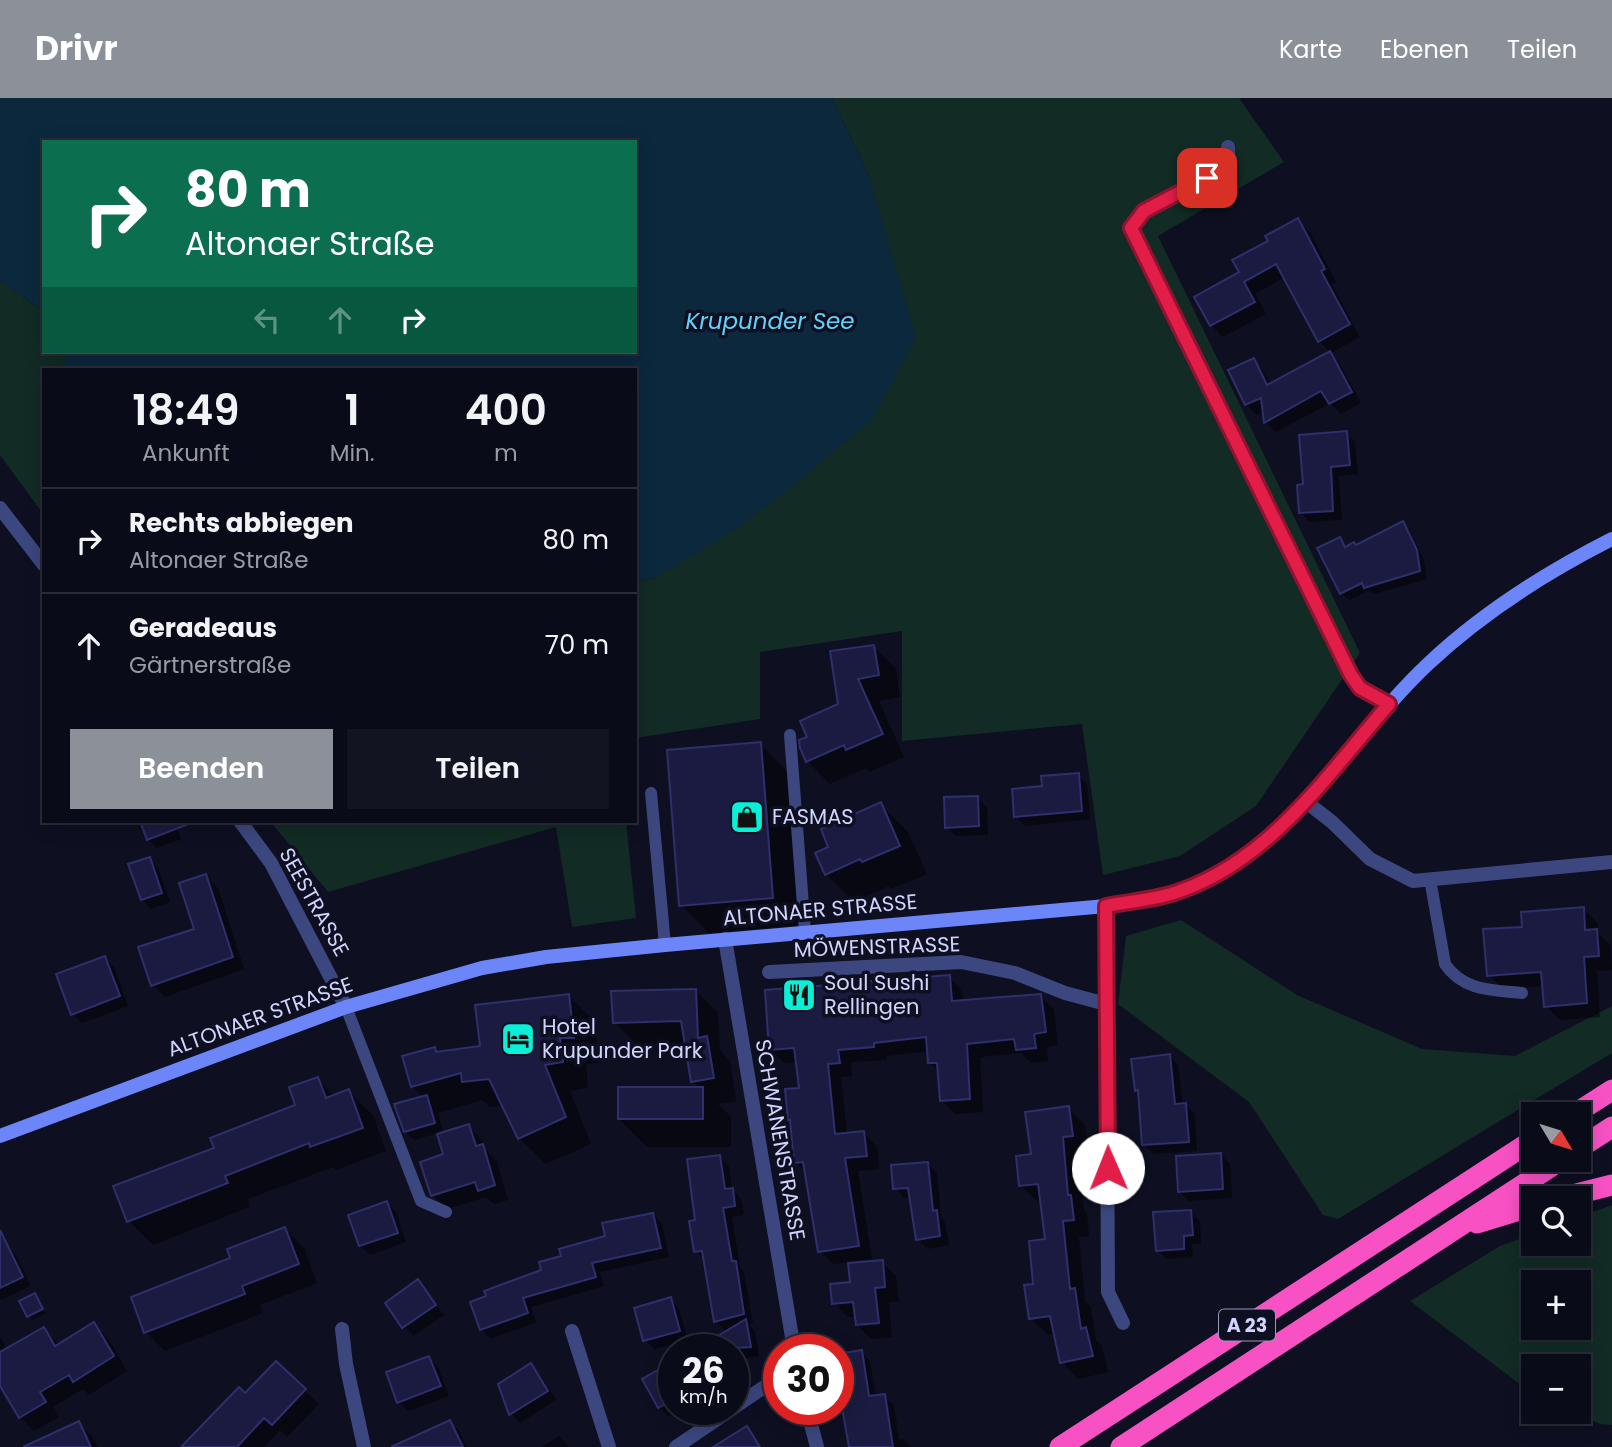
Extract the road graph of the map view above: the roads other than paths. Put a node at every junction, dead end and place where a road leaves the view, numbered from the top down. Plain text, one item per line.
1 (1228, 147) dead end
2 (0, 508) edge
3 (1612, 539) edge
4 (42, 562) edge
5 (1389, 704) junction
6 (790, 735) dead end
7 (651, 793) dead end
8 (1305, 801) junction
9 (241, 823) edge
10 (1612, 862) edge
11 (1430, 879) junction
12 (1106, 906) junction
13 (805, 931) junction
14 (725, 939) junction
15 (665, 945) junction
16 (769, 972) dead end
17 (1522, 993) dead end
18 (1107, 1004) junction
19 (346, 1007) junction
20 (1612, 1090) edge
21 (1591, 1103) edge
22 (1612, 1127) edge
23 (0, 1136) edge
24 (1591, 1141) edge
25 (1521, 1148) edge
26 (1542, 1172) edge
27 (1612, 1185) edge
28 (1591, 1190) edge
29 (1521, 1210) edge
30 (446, 1212) dead end
31 (1451, 1231) junction
32 (1123, 1323) dead end
33 (342, 1328) dead end
34 (572, 1331) dead end
35 (791, 1334) edge
36 (708, 1425) edge
37 (811, 1425) edge
38 (364, 1447) edge
39 (609, 1447) edge
40 (676, 1447) edge
41 (817, 1447) edge
42 (1060, 1447) edge
43 (1121, 1447) edge

1 - 5 street
2 - 4 street
3 - 5 main road, ALTONAER STRASSE
5 - 8 main road, ALTONAER STRASSE
6 - 13 lane
7 - 15 lane
8 - 11 street
8 - 12 main road, ALTONAER STRASSE
9 - 19 street, SEESTRASSE
10 - 11 street
11 - 17 lane
12 - 13 main road, ALTONAER STRASSE
12 - 18 street
13 - 14 main road, ALTONAER STRASSE
14 - 15 main road, ALTONAER STRASSE
14 - 35 street, SCHWANENSTRASSE
15 - 19 main road, ALTONAER STRASSE
16 - 18 street, MÖWENSTRASSE
18 - 32 street
19 - 23 main road, ALTONAER STRASSE
19 - 30 lane
20 - 21 highway
22 - 24 highway
25 - 42 highway, A 23
26 - 31 highway, A 23
27 - 28 highway
29 - 31 highway
31 - 43 highway, A 23
33 - 38 street
34 - 39 street
36 - 40 street
37 - 41 street

